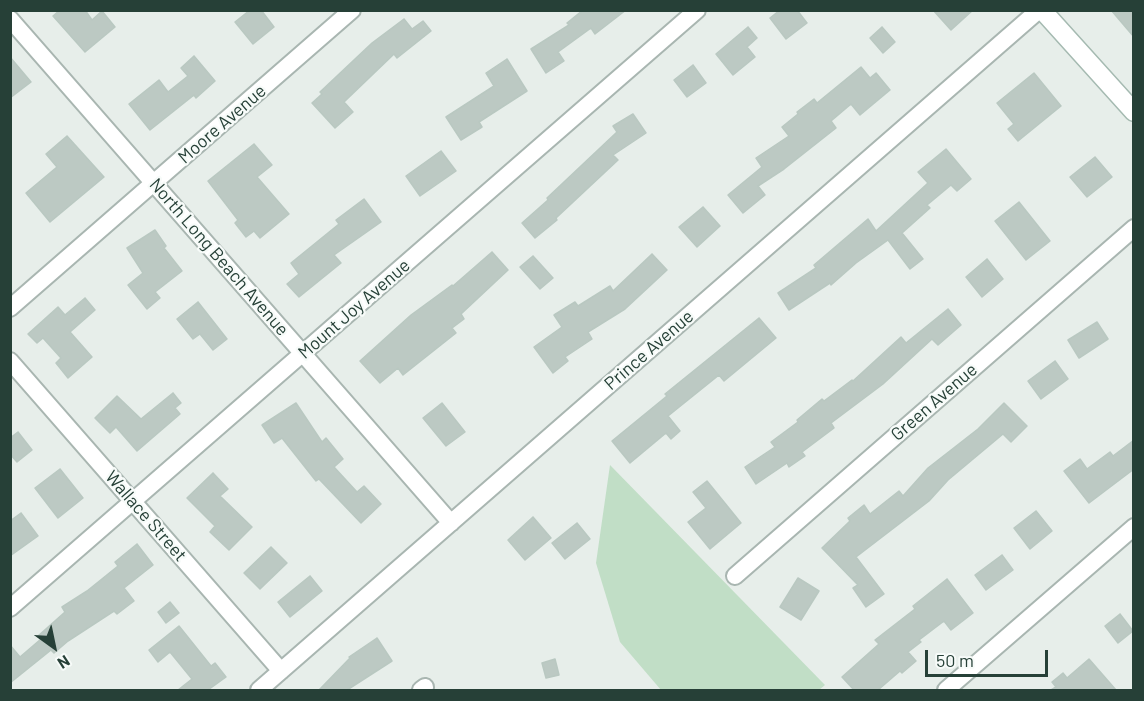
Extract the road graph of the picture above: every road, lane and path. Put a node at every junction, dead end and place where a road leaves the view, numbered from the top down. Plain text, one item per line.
1 (352, 10) edge
2 (697, 10) edge
3 (1040, 10) edge
4 (10, 19) edge
5 (1134, 112) edge
6 (154, 183) junction
7 (1134, 228) edge
8 (10, 308) edge
9 (303, 353) junction
10 (10, 361) edge
11 (133, 501) junction
12 (451, 523) junction
13 (1134, 526) edge
14 (735, 576) dead end
15 (10, 608) edge
16 (281, 671) junction
17 (259, 690) edge
18 (946, 690) edge

1 - 6 street, Moore Avenue
2 - 9 street, Mount Joy Avenue
3 - 5 street
3 - 12 street, Prince Avenue
4 - 6 street, North Long Beach Avenue
6 - 8 street, Moore Avenue
6 - 9 street, North Long Beach Avenue
7 - 14 street, Green Avenue
9 - 11 street, Mount Joy Avenue
9 - 12 street, North Long Beach Avenue
10 - 11 street, Wallace Street
11 - 15 street, Mount Joy Avenue
11 - 16 street, Wallace Street
12 - 16 street, Prince Avenue
13 - 18 street
16 - 17 street, Prince Avenue

